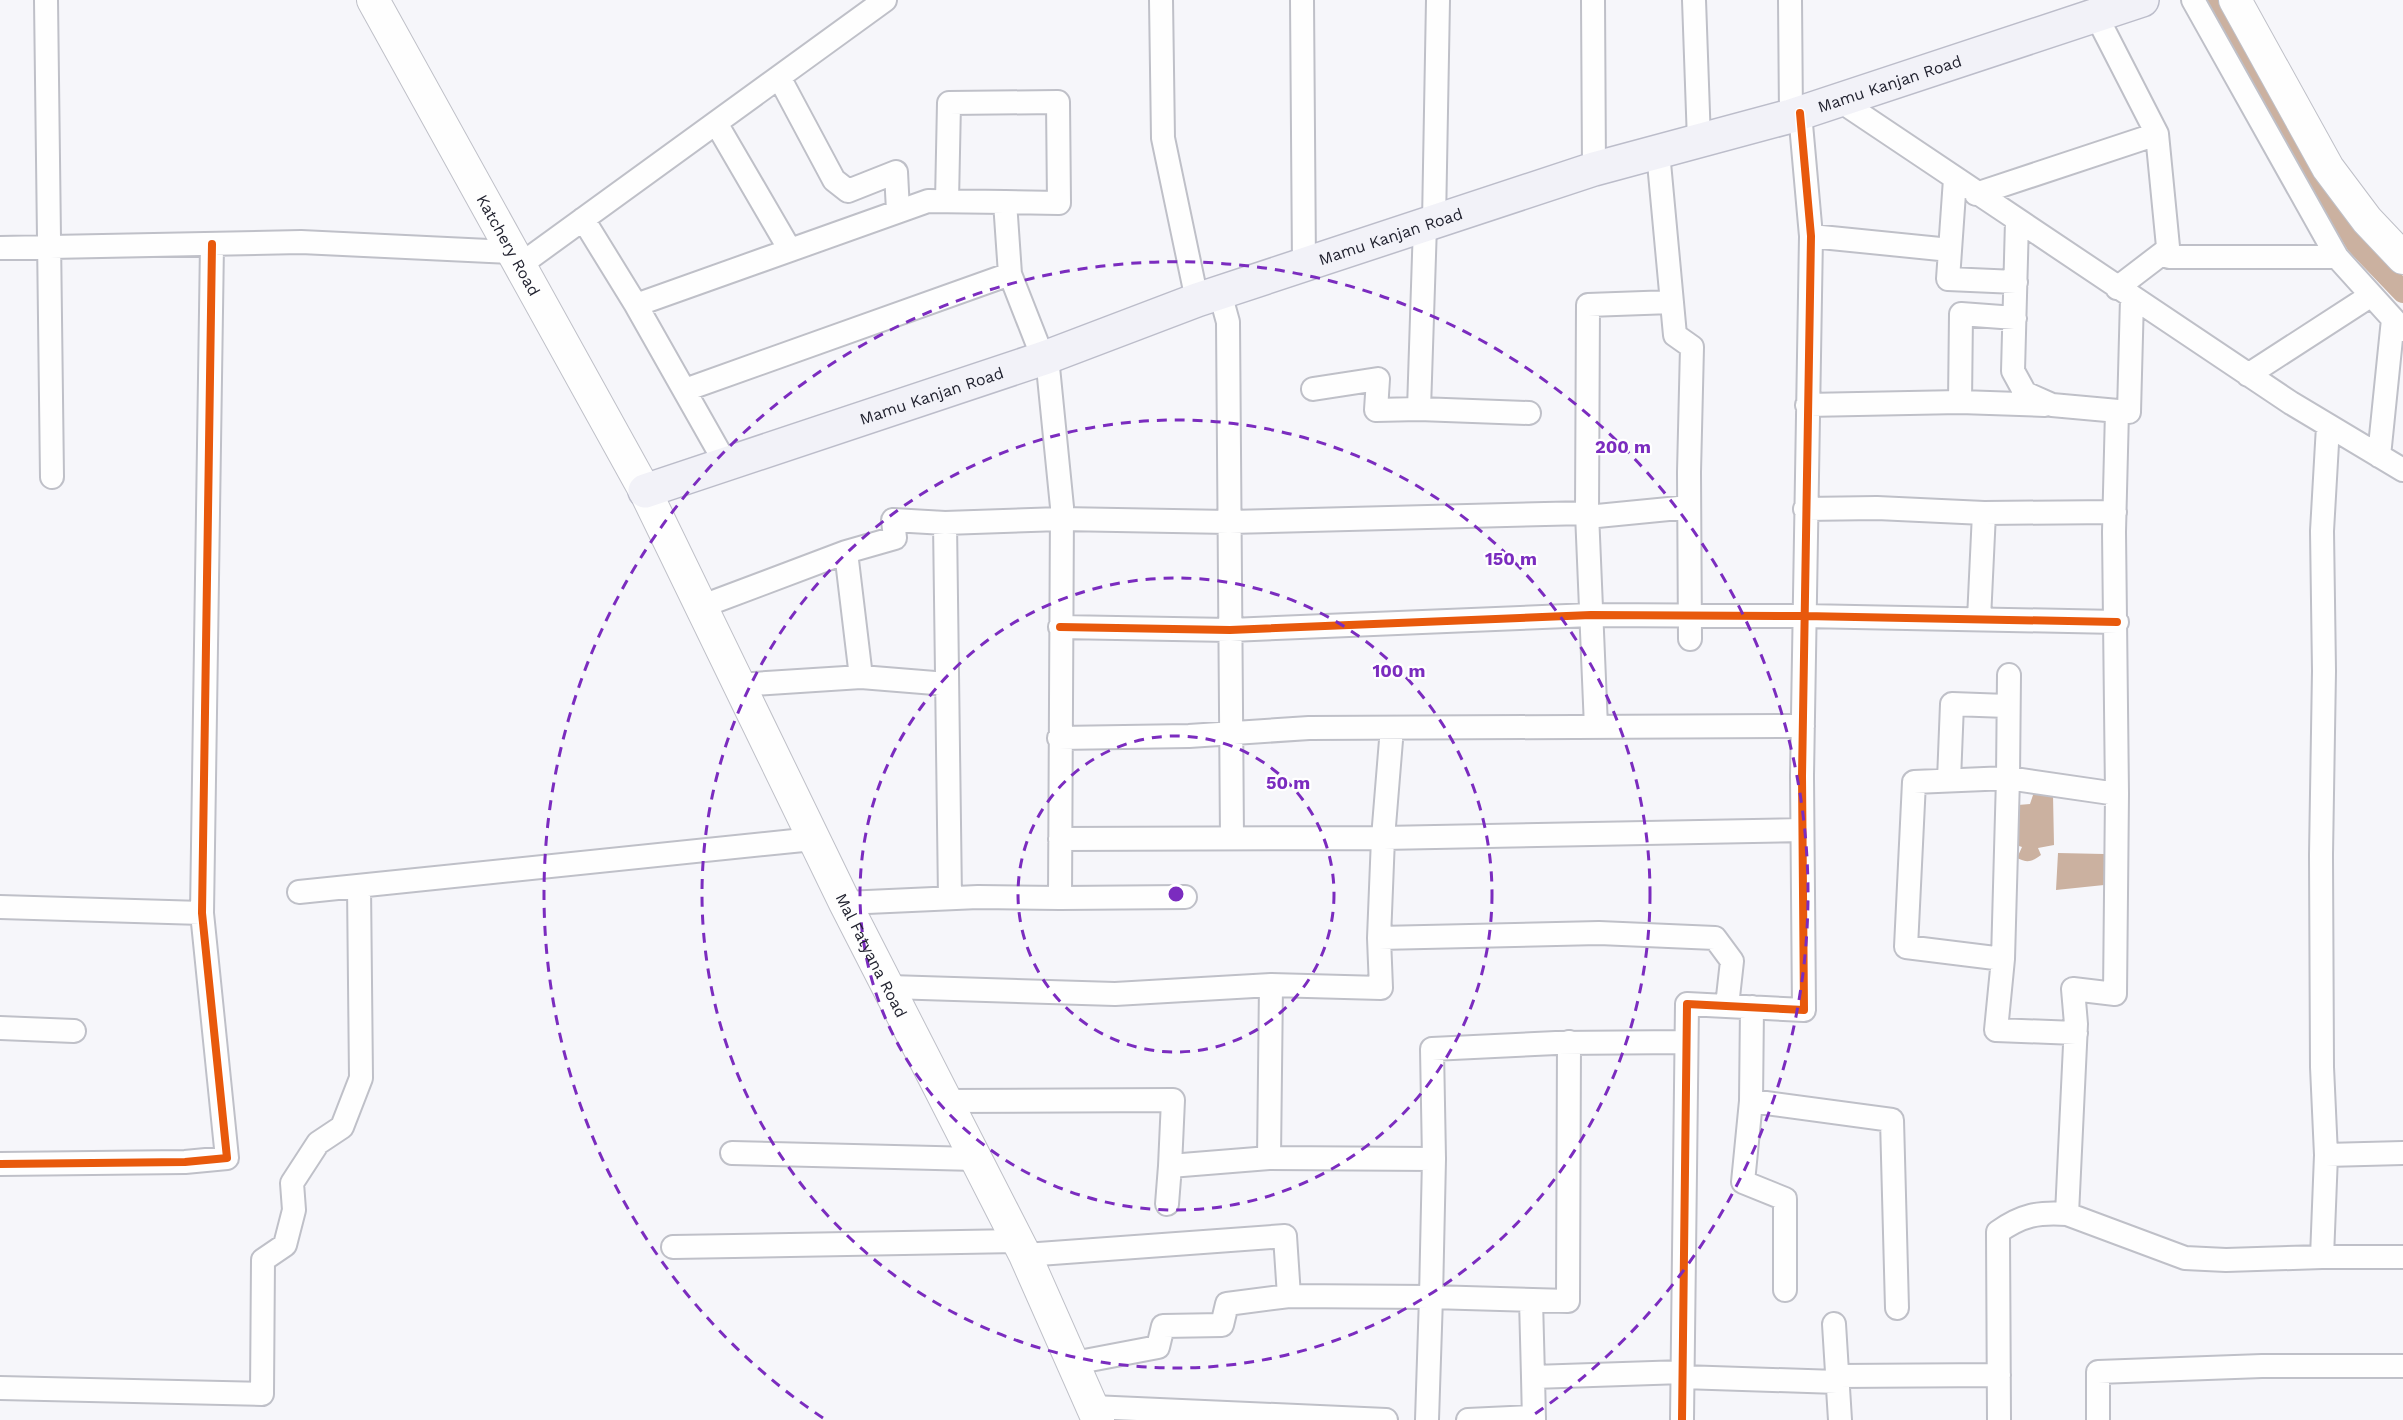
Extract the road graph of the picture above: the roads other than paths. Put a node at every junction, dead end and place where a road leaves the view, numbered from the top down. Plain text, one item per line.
1 (46, 0) edge
2 (373, 0) edge
3 (885, 0) edge
4 (1161, 0) edge
5 (1302, 0) edge
6 (1438, 0) edge
7 (1593, 0) edge
8 (1694, 0) edge
9 (1790, 0) edge
10 (2142, 0) edge
11 (2193, 0) edge
12 (2235, 0) edge
13 (2096, 15) junction
14 (779, 77) junction
15 (1839, 100) junction
16 (1795, 115) junction
17 (716, 123) junction
18 (2157, 134) junction
19 (1699, 141) junction
20 (1658, 152) junction
21 (1594, 169) junction
22 (1955, 179) junction
23 (1976, 194) junction
24 (947, 201) junction
25 (1005, 202) junction
26 (898, 211) junction
27 (583, 219) junction
28 (2017, 221) junction
29 (1429, 224) junction
30 (1811, 236) junction
31 (212, 244) junction
32 (49, 247) junction
33 (0, 248) edge
34 (790, 249) junction
35 (2168, 249) junction
36 (1950, 250) junction
37 (2337, 258) junction
38 (2403, 258) edge
39 (516, 259) junction
40 (1304, 265) junction
41 (1010, 274) junction
42 (2016, 282) junction
43 (2124, 293) junction
44 (2370, 296) junction
45 (1208, 297) junction
46 (1672, 302) junction
47 (636, 304) junction
48 (2014, 318) junction
49 (2398, 325) edge
50 (1045, 357) junction
51 (2248, 375) junction
52 (1313, 389) dead end
53 (685, 390) junction
54 (1960, 402) junction
55 (1807, 405) junction
56 (2052, 405) junction
57 (1419, 409) junction
58 (2117, 411) junction
59 (1529, 413) dead end
60 (2328, 426) junction
61 (2379, 456) junction
62 (726, 464) junction
63 (2403, 470) edge
64 (52, 477) dead end
65 (645, 491) junction
66 (1689, 507) junction
67 (1806, 509) junction
68 (2115, 512) junction
69 (1984, 513) junction
70 (1587, 515) junction
71 (1061, 519) junction
72 (1229, 522) junction
73 (945, 523) junction
74 (846, 552) junction
75 (700, 607) junction
76 (1591, 615) junction
77 (1804, 616) junction
78 (1979, 619) junction
79 (2117, 622) junction
80 (1060, 627) junction
81 (1689, 628) junction
82 (1230, 630) junction
83 (2009, 675) dead end
84 (861, 677) junction
85 (738, 684) junction
86 (947, 684) junction
87 (2007, 706) junction
88 (1803, 726) junction
89 (1596, 727) junction
90 (1392, 728) junction
91 (1230, 733) junction
92 (1059, 738) junction
93 (2008, 778) junction
94 (1949, 780) junction
95 (2117, 794) junction
96 (1802, 830) junction
97 (1232, 838) junction
98 (1383, 838) junction
99 (813, 839) junction
100 (1060, 839) junction
101 (359, 886) junction
102 (299, 892) dead end
103 (1185, 897) dead end
104 (950, 898) junction
105 (1060, 898) junction
106 (845, 903) junction
107 (0, 907) edge
108 (202, 913) junction
109 (1379, 938) junction
110 (2003, 959) junction
111 (1271, 985) junction
112 (890, 987) junction
113 (1727, 1006) junction
114 (1752, 1007) junction
115 (0, 1028) edge
116 (74, 1031) dead end
117 (2076, 1033) junction
118 (1569, 1042) junction
119 (1686, 1042) junction
120 (946, 1101) junction
121 (1751, 1101) junction
122 (732, 1153) dead end
123 (2403, 1153) edge
124 (2326, 1155) junction
125 (1269, 1158) junction
126 (1434, 1159) junction
127 (976, 1160) junction
128 (0, 1164) edge
129 (1170, 1166) junction
130 (1167, 1204) dead end
131 (2067, 1214) junction
132 (673, 1247) dead end
133 (1021, 1248) junction
134 (2322, 1257) junction
135 (2403, 1257) edge
136 (1785, 1290) dead end
137 (1289, 1296) junction
138 (1431, 1297) junction
139 (1531, 1300) junction
140 (1897, 1308) dead end
141 (1834, 1324) dead end
142 (1074, 1363) junction
143 (2403, 1366) edge
144 (1682, 1374) junction
145 (1998, 1375) junction
146 (1533, 1377) junction
147 (1837, 1379) junction
148 (0, 1388) edge
149 (1095, 1413) edge
150 (1534, 1419) edge
151 (1386, 1420) edge
152 (1427, 1420) edge
153 (1468, 1420) edge
154 (1682, 1420) edge
155 (1840, 1420) edge
156 (1999, 1420) edge
157 (2098, 1420) edge

1 - 32 street
2 - 39 main road, Katchery Road
3 - 14 street
4 - 45 street
5 - 40 street
6 - 29 street
7 - 21 street
8 - 19 street
9 - 16 street
10 - 13 main road, Mamu Kanjan Road
11 - 37 street
12 - 38 main road
13 - 15 main road, Mamu Kanjan Road
13 - 18 street
14 - 17 street
14 - 26 street
15 - 16 main road, Mamu Kanjan Road
15 - 22 street
16 - 19 main road, Mamu Kanjan Road
16 - 30 street
17 - 27 street
17 - 34 street
18 - 23 street
18 - 35 street
19 - 20 main road, Mamu Kanjan Road
20 - 21 main road, Mamu Kanjan Road
20 - 46 street
21 - 29 main road, Mamu Kanjan Road
22 - 23 street
22 - 36 street
23 - 28 street
24 - 25 street
24 - 25 street
24 - 26 street
25 - 41 street
26 - 34 street
27 - 39 street
27 - 47 street
28 - 42 street
28 - 43 street
29 - 40 main road, Mamu Kanjan Road
29 - 57 street
30 - 36 street
30 - 55 street
31 - 32 street
31 - 39 street
31 - 108 street
32 - 33 street
32 - 64 street
34 - 47 street
35 - 37 street
35 - 43 street
36 - 42 street
37 - 44 street
39 - 65 main road, Katchery Road
40 - 45 main road, Mamu Kanjan Road
41 - 50 street
41 - 53 street
42 - 48 street
43 - 51 street
43 - 58 street
44 - 49 street
44 - 51 street
45 - 50 main road, Mamu Kanjan Road
45 - 72 street
46 - 66 street
46 - 70 street
47 - 53 street
48 - 54 street
48 - 56 street
49 - 61 street
50 - 62 main road, Mamu Kanjan Road
50 - 71 street
51 - 60 street
52 - 57 street
53 - 62 street
54 - 55 street
54 - 56 street
55 - 67 street
56 - 58 street
57 - 59 street
58 - 68 street
60 - 61 street
60 - 124 street
61 - 63 street
62 - 65 main road, Mamu Kanjan Road
65 - 75 main road, Mal Fatyana Road
66 - 70 street
66 - 81 street
67 - 69 street
67 - 77 street
68 - 69 street
68 - 79 street
69 - 78 street
70 - 72 street
70 - 76 street
71 - 72 street
71 - 73 street
71 - 80 street
72 - 82 street
73 - 74 street
73 - 86 street
74 - 75 street
74 - 84 street
75 - 85 main road, Mal Fatyana Road
76 - 81 street
76 - 82 street
76 - 89 street
77 - 78 street
77 - 81 street
77 - 88 street
78 - 79 street
79 - 95 street
80 - 82 street
80 - 92 street
82 - 91 street
83 - 87 street
84 - 85 street
84 - 86 street
85 - 99 main road, Mal Fatyana Road
86 - 104 street
87 - 93 street
87 - 94 street
88 - 89 street
88 - 96 street
89 - 90 street
90 - 91 street
90 - 98 street
91 - 92 street
91 - 97 street
92 - 100 street
93 - 94 street
93 - 95 street
93 - 110 street
94 - 110 street
95 - 117 street
96 - 98 street
96 - 114 street
97 - 98 street
97 - 100 street
98 - 109 street
99 - 101 street
99 - 106 main road, Mal Fatyana Road
100 - 105 street
101 - 102 street
101 - 148 street
103 - 105 street
104 - 105 street
104 - 106 street
106 - 112 main road, Mal Fatyana Road
107 - 108 street
108 - 128 street
109 - 111 street
109 - 113 street
110 - 117 street
111 - 112 street
111 - 125 street
112 - 120 main road, Mal Fatyana Road
113 - 114 street
113 - 119 street
114 - 121 street
115 - 116 street
117 - 131 street
118 - 119 street
118 - 126 street
118 - 139 street
119 - 144 street
120 - 127 main road, Mal Fatyana Road
120 - 129 street
121 - 136 street
121 - 140 street
122 - 127 street
123 - 124 street
124 - 134 street
125 - 126 street
125 - 129 street
126 - 138 street
127 - 133 main road, Mal Fatyana Road
129 - 130 street
131 - 134 street
131 - 145 street
132 - 133 street
133 - 137 street
133 - 142 main road, Mal Fatyana Road
134 - 135 street
137 - 138 street
137 - 142 street
138 - 139 street
138 - 152 street
139 - 146 street
141 - 147 street
142 - 149 main road, Mal Fatyana Road
143 - 157 street
144 - 146 street
144 - 147 street
144 - 154 street
145 - 147 street
145 - 156 street
146 - 150 street
147 - 155 street
149 - 151 street
150 - 153 street

